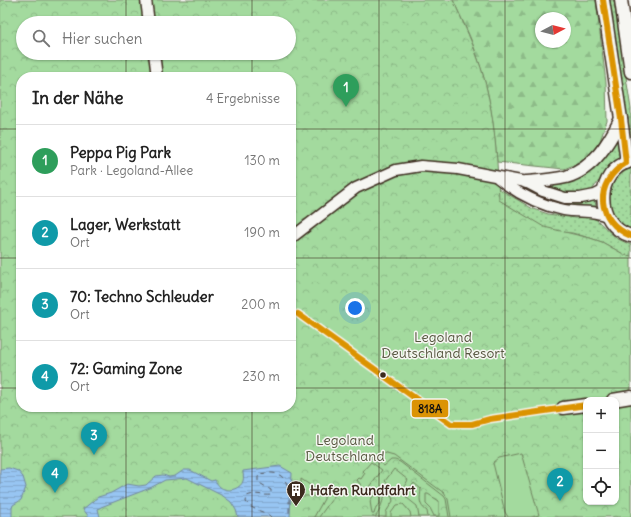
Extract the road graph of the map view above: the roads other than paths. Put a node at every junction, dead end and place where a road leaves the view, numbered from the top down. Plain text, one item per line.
1 (146, 0) edge
2 (603, 0) edge
3 (621, 0) edge
4 (148, 16) edge
5 (155, 60) edge
6 (631, 70) edge
7 (156, 72) edge
8 (621, 119) junction
9 (628, 162) edge
10 (495, 176) junction
11 (526, 182) junction
12 (604, 190) junction
13 (607, 216) junction
14 (310, 224) junction
15 (296, 227) edge
16 (296, 234) edge
17 (631, 236) edge
18 (631, 397) edge
19 (619, 399) edge
20 (583, 405) edge
21 (563, 408) dead end

1 - 4 street
2 - 8 street
3 - 6 street
5 - 7 street
8 - 9 street
8 - 11 street
9 - 12 street
10 - 11 street
10 - 13 street
10 - 14 street
11 - 12 street
12 - 13 street
13 - 17 street
14 - 15 street
14 - 16 street
18 - 19 street
20 - 21 street

